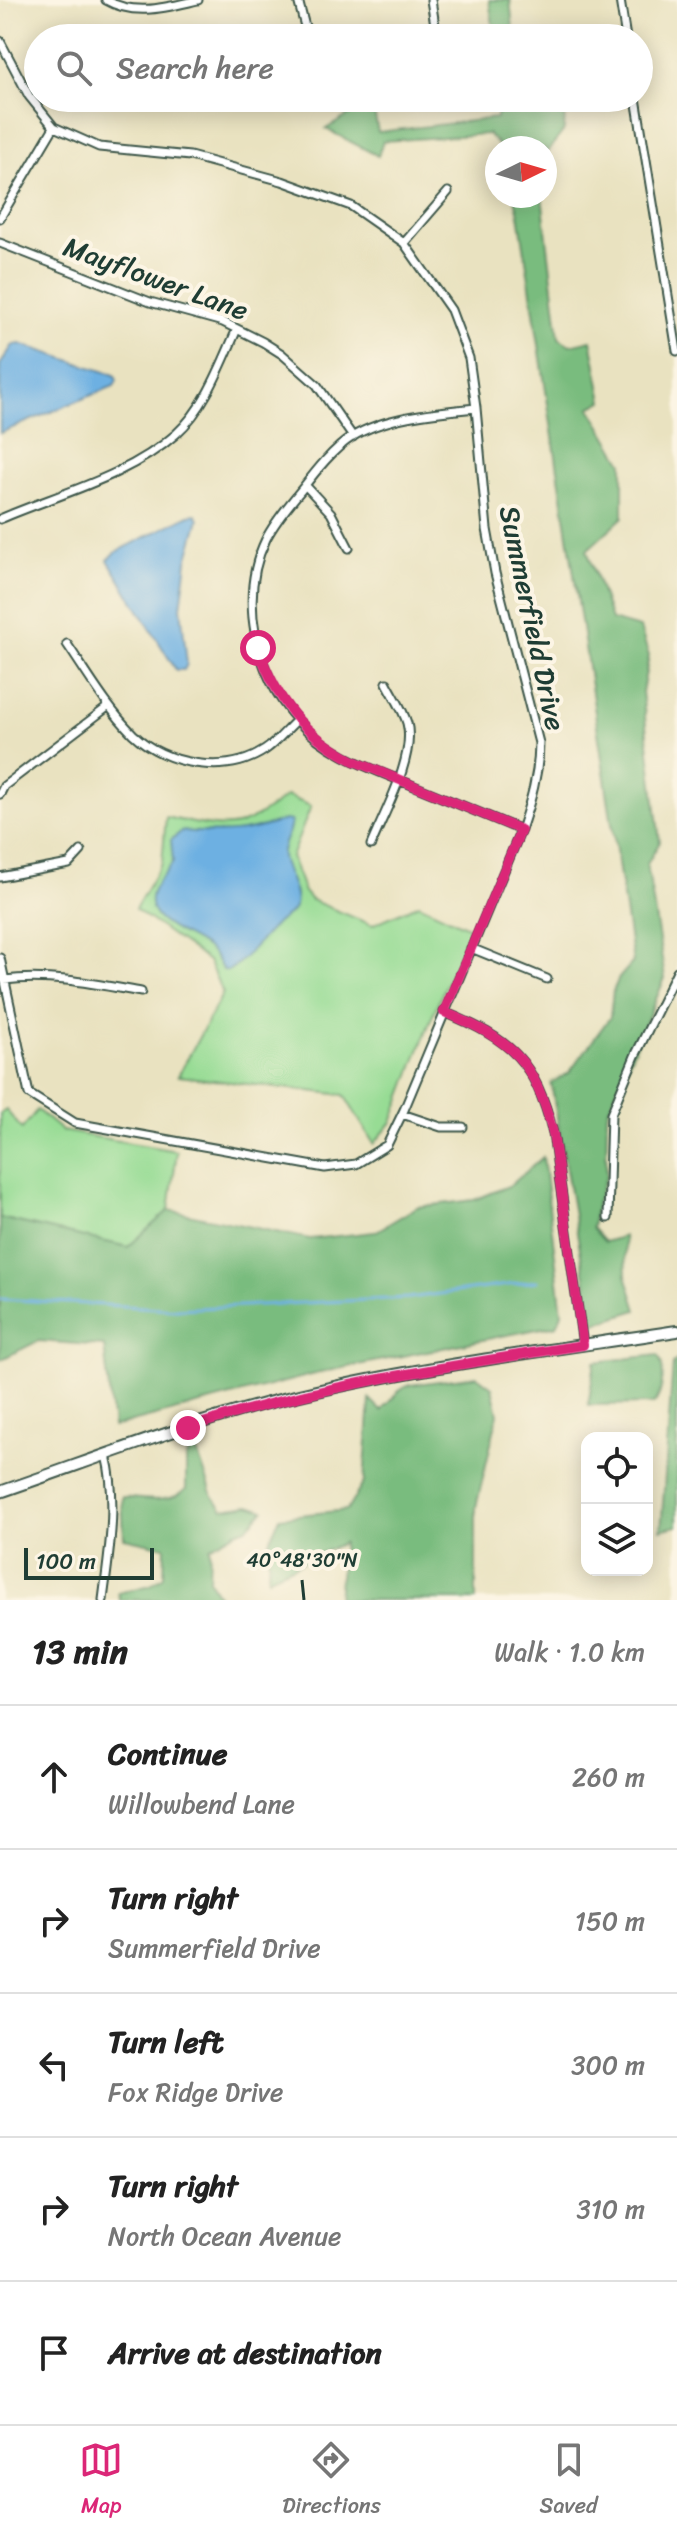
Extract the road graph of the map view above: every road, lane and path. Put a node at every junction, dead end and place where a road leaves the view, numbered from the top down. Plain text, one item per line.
1 (106, 0) edge
2 (198, 0) edge
3 (298, 0) edge
4 (431, 0) edge
5 (620, 0) edge
6 (304, 24) edge
7 (435, 24) edge
8 (624, 24) edge
9 (0, 41) edge
10 (24, 87) edge
11 (42, 112) edge
12 (638, 112) edge
13 (54, 127) junction
14 (448, 192) dead end
15 (0, 218) edge
16 (0, 243) edge
17 (404, 243) junction
18 (237, 329) junction
19 (677, 351) edge
20 (476, 408) junction
21 (353, 437) junction
22 (305, 485) junction
23 (0, 519) edge
24 (349, 548) dead end
25 (67, 644) dead end
26 (387, 683) dead end
27 (109, 706) junction
28 (297, 720) junction
29 (398, 779) junction
30 (1, 788) edge
31 (521, 830) junction
32 (371, 845) dead end
33 (81, 851) dead end
34 (0, 877) edge
35 (471, 948) junction
36 (0, 958) edge
37 (677, 971) edge
38 (547, 979) dead end
39 (4, 980) junction
40 (141, 992) dead end
41 (444, 1012) junction
42 (402, 1114) junction
43 (463, 1127) dead end
44 (608, 1218) dead end
45 (677, 1331) edge
46 (583, 1345) junction
47 (106, 1455) junction
48 (0, 1492) edge
49 (103, 1600) edge

1 - 2 street
3 - 6 street
4 - 7 street
5 - 8 street
9 - 10 street, Summerfield Drive
11 - 13 street, Summerfield Drive
12 - 19 street
13 - 15 street
13 - 17 street, Summerfield Drive
14 - 17 street
16 - 18 street, Mayflower Lane
17 - 20 street, Summerfield Drive
18 - 21 street, Mayflower Lane
18 - 23 street
20 - 21 street
20 - 31 street, Summerfield Drive
21 - 22 street
22 - 24 street
22 - 28 street
25 - 27 street
26 - 29 street
27 - 28 street
27 - 30 street
28 - 29 street
29 - 31 street
29 - 32 street
31 - 35 street, Summerfield Drive
33 - 34 street
35 - 38 street
35 - 41 street, Summerfield Drive
36 - 39 street, Summerfield Drive
37 - 44 street
39 - 40 street
39 - 42 street, Summerfield Drive
41 - 42 street, Summerfield Drive
41 - 46 street
42 - 43 street
45 - 46 main road
46 - 47 main road
47 - 48 main road
47 - 49 street

